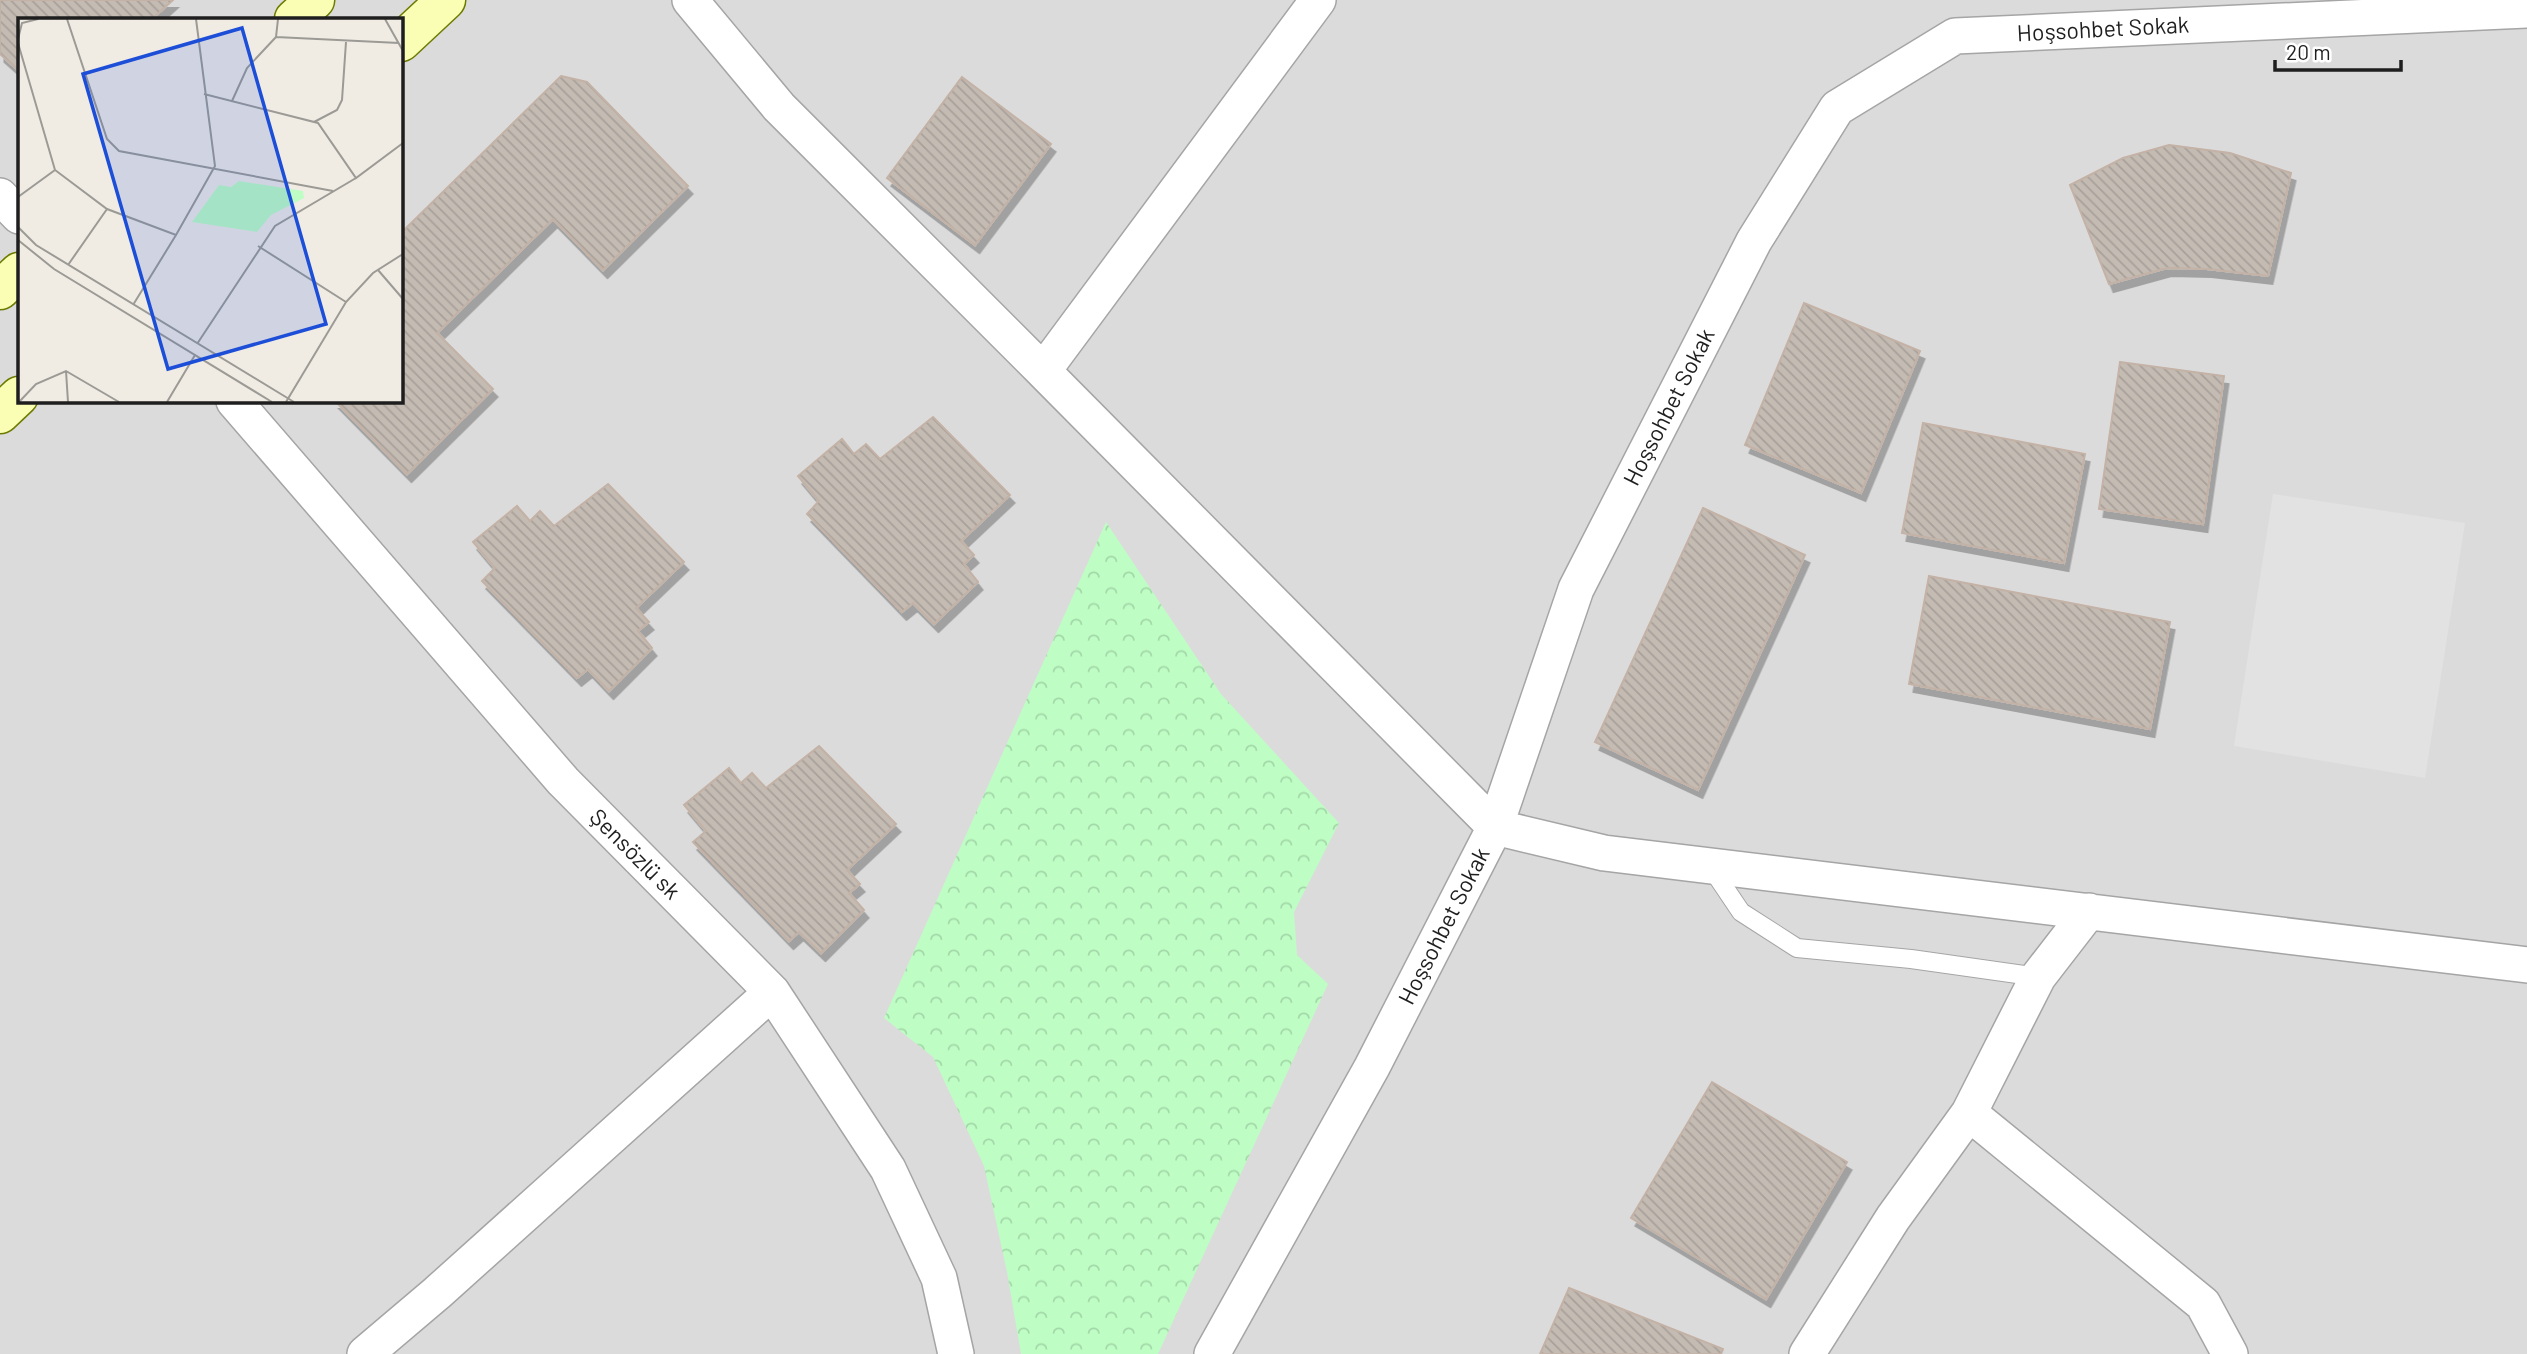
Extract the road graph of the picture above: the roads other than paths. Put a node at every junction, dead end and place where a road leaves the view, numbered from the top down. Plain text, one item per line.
1 (315, 0) edge
2 (446, 0) edge
3 (690, 0) edge
4 (1318, 0) edge
5 (2527, 10) edge
6 (295, 18) edge
7 (402, 40) edge
8 (0, 196) edge
9 (18, 215) edge
10 (18, 273) edge
11 (0, 290) edge
12 (1043, 371) junction
13 (18, 397) edge
14 (235, 402) edge
15 (0, 414) edge
16 (1495, 827) junction
17 (1709, 866) junction
18 (2089, 911) junction
19 (2527, 965) edge
20 (2038, 977) junction
21 (772, 992) junction
22 (1969, 1113) junction
23 (365, 1354) edge
24 (956, 1354) edge
25 (1212, 1354) edge
26 (1807, 1354) edge
27 (2230, 1354) edge

1 - 6 main road
2 - 7 main road
3 - 12 street
4 - 12 street
5 - 16 street, Hoşsohbet Sokak
8 - 9 street
10 - 11 main road
12 - 16 street
13 - 15 main road
14 - 21 street, Şensözlü sk
16 - 17 street
16 - 25 street, Hoşsohbet Sokak
17 - 18 street
17 - 20 lane
18 - 19 street
18 - 20 street
20 - 22 street
21 - 23 street
21 - 24 street, Şensözlü sk
22 - 26 street
22 - 27 street

